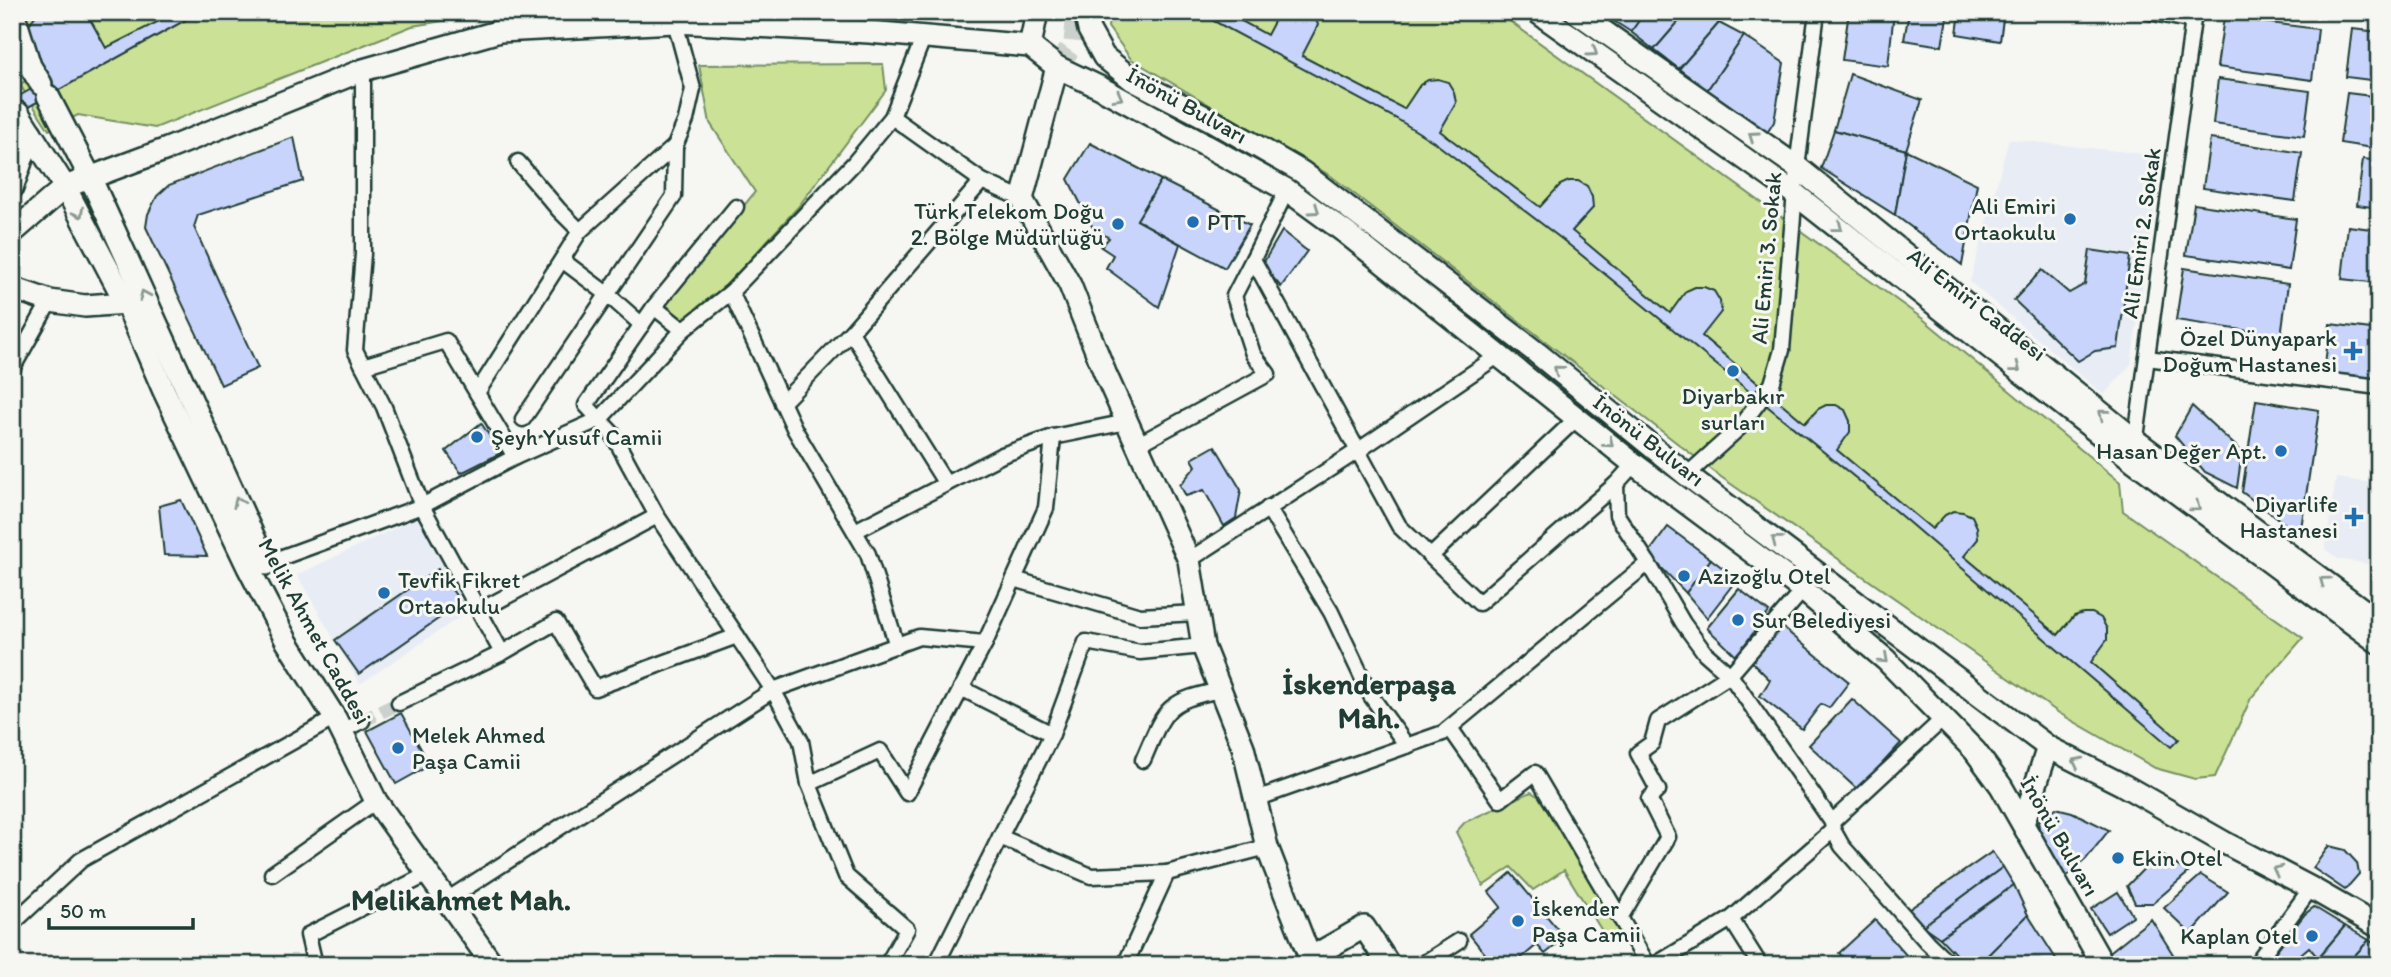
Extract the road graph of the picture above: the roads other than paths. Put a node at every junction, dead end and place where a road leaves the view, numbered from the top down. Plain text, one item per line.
1 (13, 12) edge
2 (1037, 12) edge
3 (1086, 12) edge
4 (1576, 12) edge
5 (1817, 12) edge
6 (2150, 12) edge
7 (1545, 15) edge
8 (2193, 17) edge
9 (675, 22) junction
10 (924, 36) junction
11 (1030, 46) junction
12 (1057, 67) junction
13 (363, 70) junction
14 (18, 113) dead end
15 (892, 117) junction
16 (31, 133) junction
17 (675, 146) junction
18 (518, 162) dead end
19 (1797, 167) junction
20 (90, 177) junction
21 (982, 181) junction
22 (65, 187) junction
23 (12, 188) edge
24 (1287, 190) junction
25 (1795, 194) junction
26 (1022, 198) junction
27 (736, 207) dead end
28 (580, 231) junction
29 (12, 233) edge
30 (562, 260) junction
31 (1252, 260) junction
32 (12, 288) edge
33 (731, 292) junction
34 (607, 294) junction
35 (50, 301) junction
36 (126, 303) junction
37 (654, 307) junction
38 (642, 325) junction
39 (683, 330) junction
40 (852, 332) junction
41 (1499, 355) junction
42 (2147, 358) junction
43 (363, 366) junction
44 (12, 369) edge
45 (2379, 387) edge
46 (477, 393) junction
47 (782, 403) junction
48 (1578, 417) junction
49 (523, 419) dead end
50 (600, 419) junction
51 (1127, 422) junction
52 (1053, 437) junction
53 (1137, 445) junction
54 (1359, 450) junction
55 (2135, 451) junction
56 (515, 457) junction
57 (1634, 464) junction
58 (1687, 475) junction
59 (946, 484) junction
60 (1616, 484) junction
61 (422, 506) junction
62 (1268, 509) junction
63 (657, 516) junction
64 (855, 531) junction
65 (1431, 556) junction
66 (1189, 560) junction
67 (1648, 563) junction
68 (257, 566) junction
69 (1014, 579) junction
70 (1803, 590) junction
71 (480, 611) junction
72 (1198, 613) junction
73 (2379, 621) edge
74 (737, 636) junction
75 (985, 643) junction
76 (2379, 643) edge
77 (897, 646) junction
78 (1203, 646) junction
79 (502, 653) junction
80 (1730, 675) junction
81 (961, 688) junction
82 (773, 690) junction
83 (1220, 690) junction
84 (399, 703) tunnel mouth
85 (1944, 718) junction
86 (362, 721) tunnel mouth
87 (338, 724) junction
88 (1450, 728) junction
89 (1052, 734) junction
90 (1407, 746) junction
91 (2048, 747) junction
92 (1143, 760) dead end
93 (809, 784) junction
94 (1256, 799) junction
95 (376, 801) junction
96 (2023, 824) junction
97 (1832, 826) junction
98 (1000, 837) junction
99 (1267, 847) junction
100 (1167, 873) junction
101 (272, 874) dead end
102 (428, 874) junction
103 (2311, 888) junction
104 (447, 900) junction
105 (1620, 918) junction
106 (1731, 919) junction
107 (12, 924) edge
108 (2379, 928) edge
109 (1459, 941) dead end
110 (315, 965) edge
111 (493, 965) edge
112 (887, 965) edge
113 (936, 965) edge
114 (1125, 965) edge
115 (1389, 965) edge
116 (1421, 965) edge
117 (1648, 965) edge
118 (1655, 965) edge
119 (1760, 965) edge
120 (1951, 965) edge
121 (2103, 965) edge
122 (2255, 965) edge

1 - 20 main road
2 - 11 main road
58 -> 3 main road
19 -> 4 main road
5 - 19 street, Ali Emiri 3. Sokak
6 - 8 street
7 -> 25 main road, Ali Emiri Caddesi
8 - 42 street, Ali Emiri 2. Sokak
9 - 10 main road
9 - 13 main road
9 - 17 street
10 - 11 main road
10 - 15 street
11 - 12 main road, İnönü Bulvarı
12 -> 24 main road, İnönü Bulvarı
12 - 26 main road
13 - 20 main road
13 - 43 street
14 - 16 main road, Melik Ahmet Caddesi
15 - 21 street
15 - 33 street
16 - 22 main road, Melik Ahmet Caddesi
16 - 23 main road
17 - 28 street
17 - 34 street
18 - 28 street
19 - 25 street, Ali Emiri 3. Sokak
55 -> 19 main road
20 - 22 main road
68 -> 20 main road
21 - 26 street
21 - 40 street
22 - 29 main road
22 -> 36 main road, Melik Ahmet Caddesi
24 - 31 street
24 -> 41 main road, İnönü Bulvarı
25 -> 55 main road, Ali Emiri Caddesi
25 - 58 street, Ali Emiri 3. Sokak
26 - 51 main road
27 - 37 street
28 - 30 street
30 - 34 street
30 - 46 street
31 - 53 street
31 - 54 street
32 - 35 main road
33 - 39 street
33 - 47 street
34 - 38 street
34 - 49 street
35 - 36 main road
35 - 44 street
36 - 68 main road, Melik Ahmet Caddesi
37 - 38 street
37 - 39 street
38 - 50 street
39 - 50 street
40 - 47 street
40 - 59 street
41 - 48 main road, İnönü Bulvarı
41 - 54 street
42 - 45 street
42 - 55 street, Ali Emiri 2. Sokak
43 - 46 street
43 - 61 street
46 - 56 street
47 - 64 street
48 -> 57 main road, İnönü Bulvarı
48 - 65 street
50 - 56 street
50 - 63 street
51 - 52 street
51 - 53 main road
52 - 59 street
52 - 69 street
53 - 66 main road
54 - 62 street
54 - 65 street
73 -> 55 main road
55 -> 76 main road, Ali Emiri Caddesi
56 - 61 street
57 - 60 street
57 - 70 main road, İnönü Bulvarı
91 -> 58 main road
59 - 64 street
60 - 65 street
60 - 67 street
61 - 68 street
61 - 71 street
62 - 66 street
62 - 90 street
63 - 71 street
63 - 74 street
64 - 77 street
66 - 72 main road
67 - 80 street
67 - 88 street
68 - 87 main road, Melik Ahmet Caddesi
69 - 72 street
69 - 75 street
70 - 80 street
70 -> 85 main road, İnönü Bulvarı
71 - 79 street
72 - 78 main road
74 - 79 street
74 - 82 street
75 - 77 street
75 - 81 street
77 - 82 street
78 - 83 main road
78 - 89 street
79 - 84 street
80 - 97 street
80 - 105 street
81 - 89 street
81 - 93 street
82 - 93 street
82 - 104 street
83 - 92 street
83 - 94 main road
85 - 96 main road, İnönü Bulvarı
85 - 97 street
86 - 87 street
87 - 95 main road, Melik Ahmet Caddesi
87 - 107 street
88 - 90 street
88 - 105 street
89 - 98 street
90 - 94 street
91 - 96 main road
103 -> 91 main road
93 - 112 street
94 - 99 main road
95 - 101 street
95 - 102 main road, Melik Ahmet Caddesi
96 - 121 main road, İnönü Bulvarı
97 - 106 street
97 - 120 street
98 - 100 street
98 - 113 street
99 - 100 street
99 - 115 main road
100 - 114 street
102 - 104 main road, Melik Ahmet Caddesi
102 - 110 street
103 - 108 main road
103 - 122 street
104 - 111 main road, Melik Ahmet Caddesi
105 - 117 street
106 - 118 street
106 - 119 street
109 - 116 street

